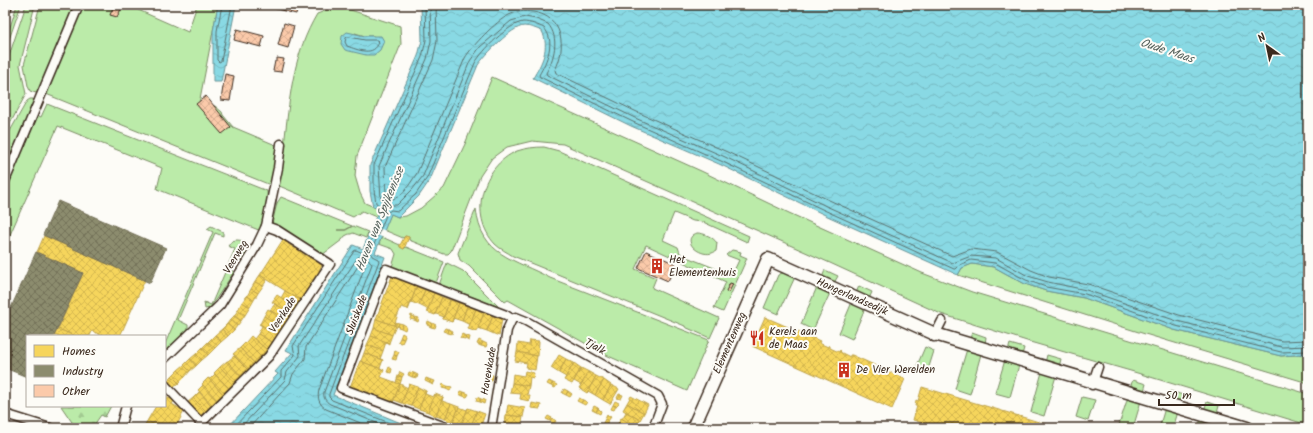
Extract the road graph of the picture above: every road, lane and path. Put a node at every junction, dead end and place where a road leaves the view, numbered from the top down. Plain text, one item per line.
1 (79, 5) edge
2 (281, 144) dead end
3 (5, 181) edge
4 (266, 226) junction
5 (768, 259) joint
6 (512, 319) junction
7 (942, 321) dead end
8 (934, 336) junction
9 (166, 357) edge
10 (1098, 367) dead end
11 (1093, 384) junction
12 (166, 386) edge
13 (126, 407) edge
14 (5, 414) edge
15 (200, 426) edge
16 (50, 428) edge
17 (120, 428) edge
18 (448, 428) edge
19 (490, 428) edge
20 (653, 428) edge
21 (694, 428) edge
22 (1247, 428) edge

1 - 3 street
2 - 4 street, Veerweg
4 - 9 street, Veerweg
4 - 15 street, Veerkade
5 - 8 street, Hongerlandsedijk
5 - 21 street, Elementenweg
6 - 18 street, Sluiskade
6 - 19 street, Havenkade
6 - 20 street, Tjalk
7 - 8 street
8 - 11 street, Hongerlandsedijk
10 - 11 street
11 - 22 street, Hongerlandsedijk
12 - 15 street
13 - 17 street
14 - 16 street

